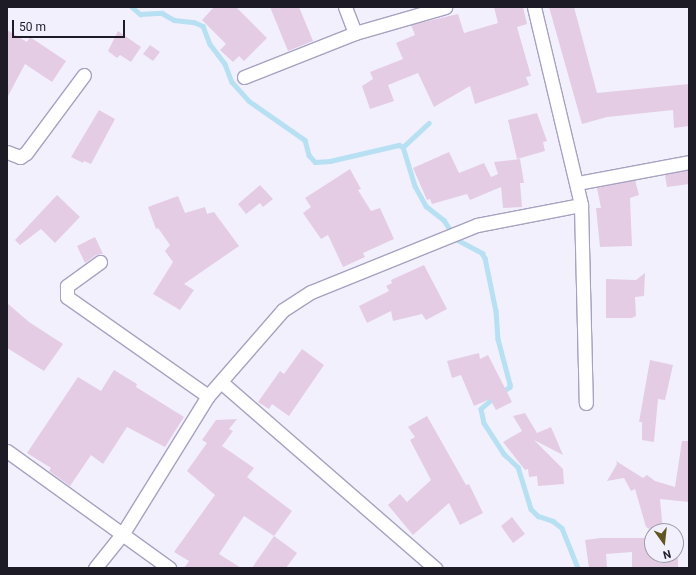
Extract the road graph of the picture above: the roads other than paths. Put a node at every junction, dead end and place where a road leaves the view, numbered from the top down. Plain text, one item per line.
1 (345, 7) edge
2 (445, 7) edge
3 (534, 7) edge
4 (355, 33) junction
5 (84, 75) dead end
6 (244, 77) dead end
7 (7, 152) edge
8 (689, 162) edge
9 (578, 183) junction
10 (581, 205) junction
11 (100, 262) dead end
12 (221, 382) junction
13 (208, 396) junction
14 (586, 403) dead end
15 (7, 451) edge
16 (123, 533) junction
17 (95, 568) edge
18 (169, 568) edge
19 (435, 568) edge

1 - 4 street
2 - 4 street
3 - 9 street
4 - 6 street
5 - 7 street
8 - 9 street
9 - 10 street
10 - 12 street
10 - 14 street
11 - 13 street
12 - 13 street
12 - 19 street
13 - 16 street
15 - 16 street
16 - 17 street
16 - 18 street

